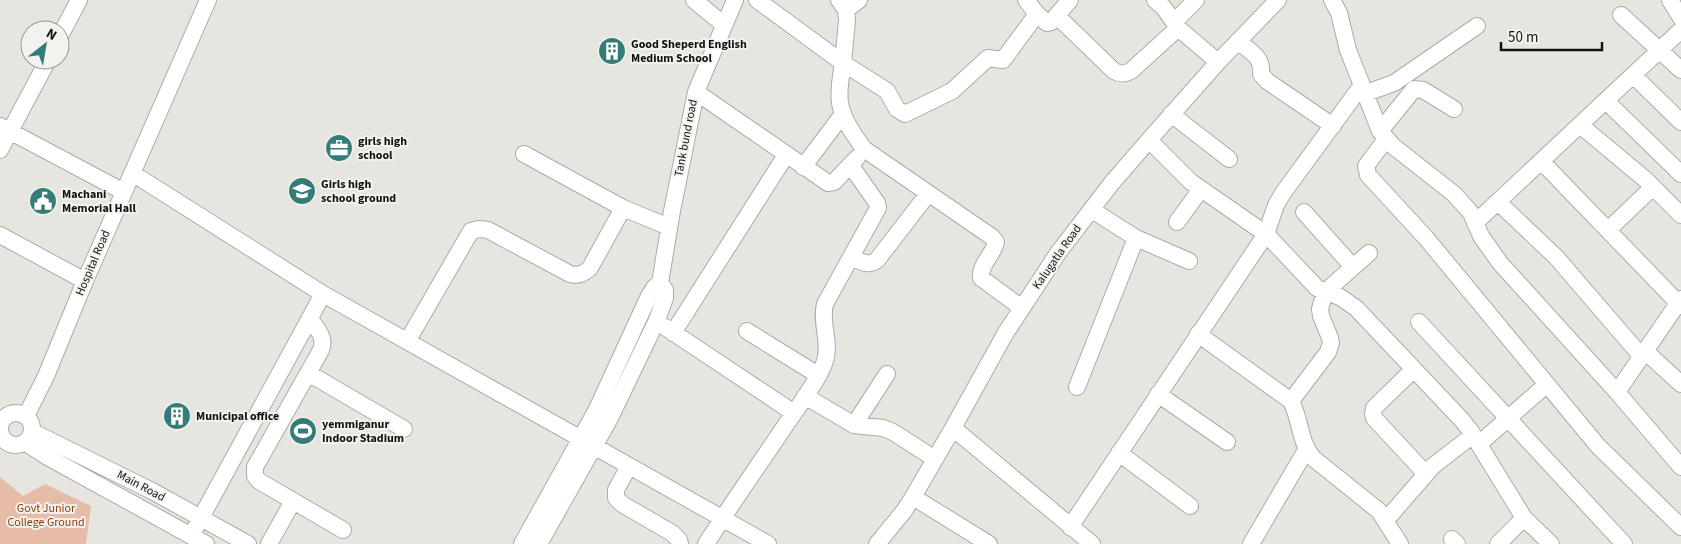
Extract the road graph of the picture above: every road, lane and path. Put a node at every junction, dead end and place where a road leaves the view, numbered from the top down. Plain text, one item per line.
1 (79, 0) edge
2 (208, 0) edge
3 (694, 0) edge
4 (735, 0) edge
5 (757, 0) edge
6 (1026, 0) edge
7 (1070, 0) edge
8 (1155, 0) edge
9 (1196, 0) edge
10 (1278, 0) edge
11 (1332, 0) edge
12 (1670, 0) edge
13 (848, 3) edge
14 (1037, 14) junction
15 (1621, 15) dead end
16 (1057, 16) junction
17 (1681, 18) edge
18 (68, 20) edge
19 (724, 25) junction
20 (1176, 25) junction
21 (1478, 26) dead end
22 (1681, 30) edge
23 (1238, 41) junction
24 (1660, 50) junction
25 (1218, 62) junction
26 (843, 63) junction
27 (42, 70) edge
28 (1681, 70) edge
29 (1633, 75) junction
30 (1364, 89) junction
31 (696, 92) junction
32 (1606, 101) junction
33 (1454, 109) dead end
34 (843, 114) junction
35 (1171, 114) junction
36 (1681, 122) edge
37 (1333, 126) junction
38 (1580, 126) junction
39 (5, 129) edge
40 (1383, 135) junction
41 (1149, 140) junction
42 (864, 149) junction
43 (0, 150) edge
44 (524, 154) dead end
45 (786, 155) junction
46 (1229, 159) dead end
47 (1541, 161) junction
48 (851, 166) junction
49 (804, 167) junction
50 (132, 173) junction
51 (1681, 174) edge
52 (1653, 187) junction
53 (1201, 189) junction
54 (124, 192) junction
55 (928, 194) junction
56 (1498, 202) junction
57 (623, 208) junction
58 (1092, 210) junction
59 (1304, 212) dead end
60 (1681, 215) edge
61 (1177, 222) dead end
62 (1476, 223) junction
63 (669, 227) junction
64 (1608, 230) junction
65 (1266, 234) junction
66 (0, 235) edge
67 (1136, 238) junction
68 (1369, 253) dead end
69 (851, 257) junction
70 (1189, 261) dead end
71 (1353, 267) junction
72 (85, 281) junction
73 (660, 283) junction
74 (1325, 292) junction
75 (323, 294) junction
76 (1680, 302) edge
77 (1022, 308) junction
78 (310, 319) junction
79 (657, 320) junction
80 (1420, 322) dead end
81 (747, 331) dead end
82 (673, 333) junction
83 (1198, 334) junction
84 (408, 340) junction
85 (1644, 354) junction
86 (1414, 369) junction
87 (308, 373) junction
88 (887, 374) dead end
89 (818, 375) junction
90 (1681, 384) edge
91 (1546, 385) junction
92 (1077, 387) dead end
93 (1617, 392) junction
94 (1158, 394) junction
95 (805, 396) junction
96 (1290, 401) junction
97 (794, 413) junction
98 (26, 416) junction
99 (1508, 418) junction
100 (854, 426) junction
101 (1, 428) edge
102 (404, 428) dead end
103 (954, 428) junction
104 (29, 437) junction
105 (1476, 439) junction
106 (1227, 442) dead end
107 (587, 443) junction
108 (1306, 450) junction
109 (1119, 453) junction
110 (935, 458) junction
111 (629, 466) junction
112 (1681, 466) edge
113 (1426, 474) junction
114 (913, 497) junction
115 (293, 501) junction
116 (1190, 506) dead end
117 (722, 518) junction
118 (1524, 518) junction
119 (200, 519) junction
120 (1386, 520) junction
121 (1070, 526) junction
122 (1681, 527) edge
123 (344, 530) dead end
124 (191, 536) junction
125 (1086, 542) edge
126 (206, 544) edge
127 (248, 544) edge
128 (269, 544) edge
129 (522, 544) edge
130 (539, 544) edge
131 (680, 544) edge
132 (706, 544) edge
133 (768, 544) edge
134 (877, 544) edge
135 (989, 544) edge
136 (1251, 544) edge
137 (1400, 544) edge
138 (1498, 544) edge
139 (1551, 544) edge
140 (1624, 544) edge

1 - 18 street
2 - 50 street, Hospital Road
3 - 19 street
4 - 19 street, Tank bund road
5 - 26 street
6 - 14 street
7 - 16 street
8 - 20 street
9 - 20 street
10 - 23 street, Kalugatla Road
11 - 30 street
12 - 17 street
13 - 26 street
14 - 16 street
14 - 26 street
15 - 24 street
16 - 20 street
19 - 31 street, Tank bund road
20 - 25 street
21 - 30 street
22 - 24 street
23 - 25 street, Kalugatla Road
23 - 37 street
24 - 28 street
24 - 29 street
25 - 35 street, Kalugatla Road
26 - 34 street
27 - 39 street
29 - 32 street
29 - 36 street
30 - 37 street
30 - 40 street
31 - 45 street
31 - 63 street, Tank bund road
32 - 38 street
32 - 51 street
33 - 40 street
34 - 42 street
34 - 49 street
35 - 41 street, Kalugatla Road
35 - 46 street
37 - 65 street
38 - 47 street
38 - 52 street
39 - 43 street
39 - 54 street
40 - 62 street
40 - 91 street
41 - 53 street
41 - 58 street, Kalugatla Road
42 - 48 street
42 - 55 street
44 - 57 street
45 - 49 street
45 - 82 street
47 - 56 street
47 - 64 street
48 - 49 street
48 - 69 street
50 - 54 street, Hospital Road
50 - 75 street
52 - 60 street
52 - 64 street
53 - 61 street
53 - 65 street
54 - 72 street, Hospital Road
55 - 69 street
55 - 77 street
56 - 62 street
56 - 85 street
57 - 63 street
57 - 84 street
58 - 67 street
58 - 77 street, Kalugatla Road
59 - 71 street
62 - 93 street
63 - 73 street, Tank bund road
64 - 76 street
65 - 74 street
65 - 83 street
66 - 72 street
67 - 70 street
67 - 92 street
68 - 71 street
69 - 89 street
71 - 74 street
72 - 98 street, Hospital Road
73 - 79 street
73 - 107 street
74 - 86 street
74 - 96 street
75 - 78 street
75 - 84 street
76 - 85 street
77 - 103 street, Kalugatla Road
78 - 87 street
78 - 119 street
79 - 82 street
79 - 107 street
80 - 99 street
81 - 89 street
82 - 97 street
83 - 94 street
83 - 96 street
84 - 107 street
85 - 90 street
85 - 93 street
86 - 105 street
86 - 113 street
87 - 102 street
87 - 115 street
88 - 100 street
89 - 95 street
91 - 99 street
91 - 122 street
93 - 112 street
94 - 106 street
94 - 109 street
95 - 97 street
95 - 100 street
96 - 108 street
97 - 117 street
98 - 101 street, Main Road
98 - 104 street
99 - 105 street
99 - 140 street
100 - 110 street
101 - 104 street, Main Road
103 - 110 street, Kalugatla Road
103 - 121 street
104 - 119 street, Main Road
104 - 124 street, Main Road
105 - 113 street
105 - 118 street
107 - 111 street
107 - 129 street
107 - 130 street
108 - 120 street
108 - 136 street
109 - 116 street
109 - 121 street
110 - 114 street, Kalugatla Road
111 - 117 street
111 - 131 street
113 - 120 street
114 - 134 street, Kalugatla Road
114 - 135 street
115 - 123 street
115 - 128 street
117 - 132 street
117 - 133 street
118 - 138 street
118 - 139 street
119 - 124 street
119 - 127 street, Main Road
120 - 137 street
121 - 125 street
124 - 126 street, Main Road

